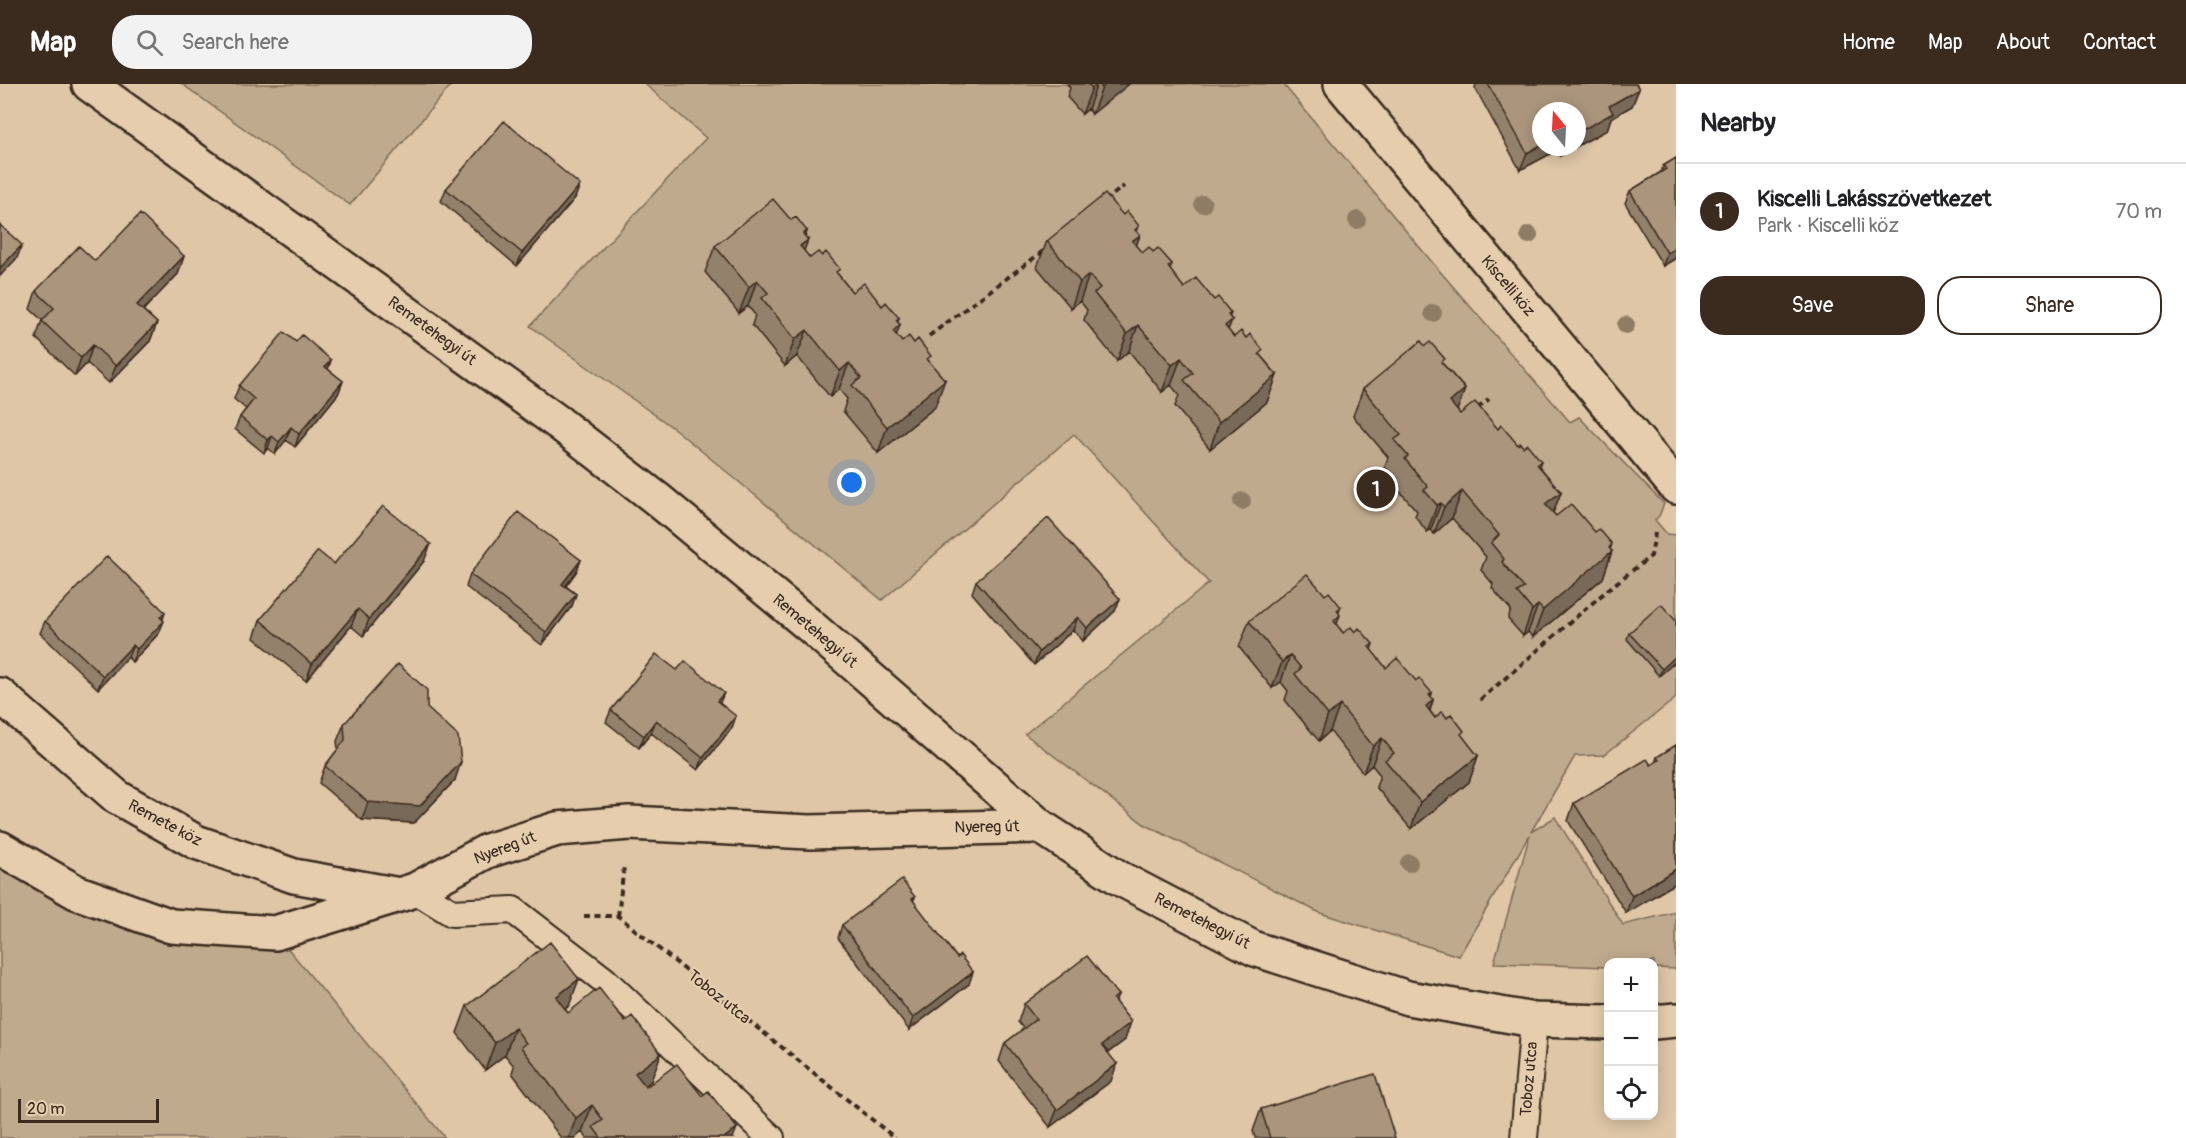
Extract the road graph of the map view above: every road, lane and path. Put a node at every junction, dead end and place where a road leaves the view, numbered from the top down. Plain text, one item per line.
1 (89, 84) edge
2 (1341, 84) edge
3 (1124, 186) dead end
4 (1097, 207) edge
5 (1053, 243) edge
6 (929, 336) dead end
7 (1489, 399) dead end
8 (1471, 413) edge
9 (1676, 487) edge
10 (1655, 533) dead end
11 (0, 695) edge
12 (1480, 700) dead end
13 (629, 823) junction
14 (1040, 826) junction
15 (0, 848) edge
16 (407, 893) junction
17 (522, 916) junction
18 (618, 916) junction
19 (1534, 1020) junction
20 (1676, 1020) edge
21 (1604, 1022) edge
22 (1658, 1022) edge
23 (771, 1138) edge
24 (895, 1138) edge
25 (1524, 1138) edge

1 - 14 street, Remetehegyi út
2 - 9 street, Kiscelli köz
3 - 4 path
5 - 6 path
7 - 8 path
10 - 12 path
11 - 16 street, Remete köz
13 - 14 street, Nyereg út
13 - 16 street, Nyereg út
13 - 18 path
14 - 19 street, Remetehegyi út
15 - 16 street, Nyereg út
16 - 17 lane
17 - 18 path
17 - 23 lane
18 - 24 path, Toboz utca
19 - 21 street, Remetehegyi út
19 - 25 lane, Toboz utca
20 - 22 street

